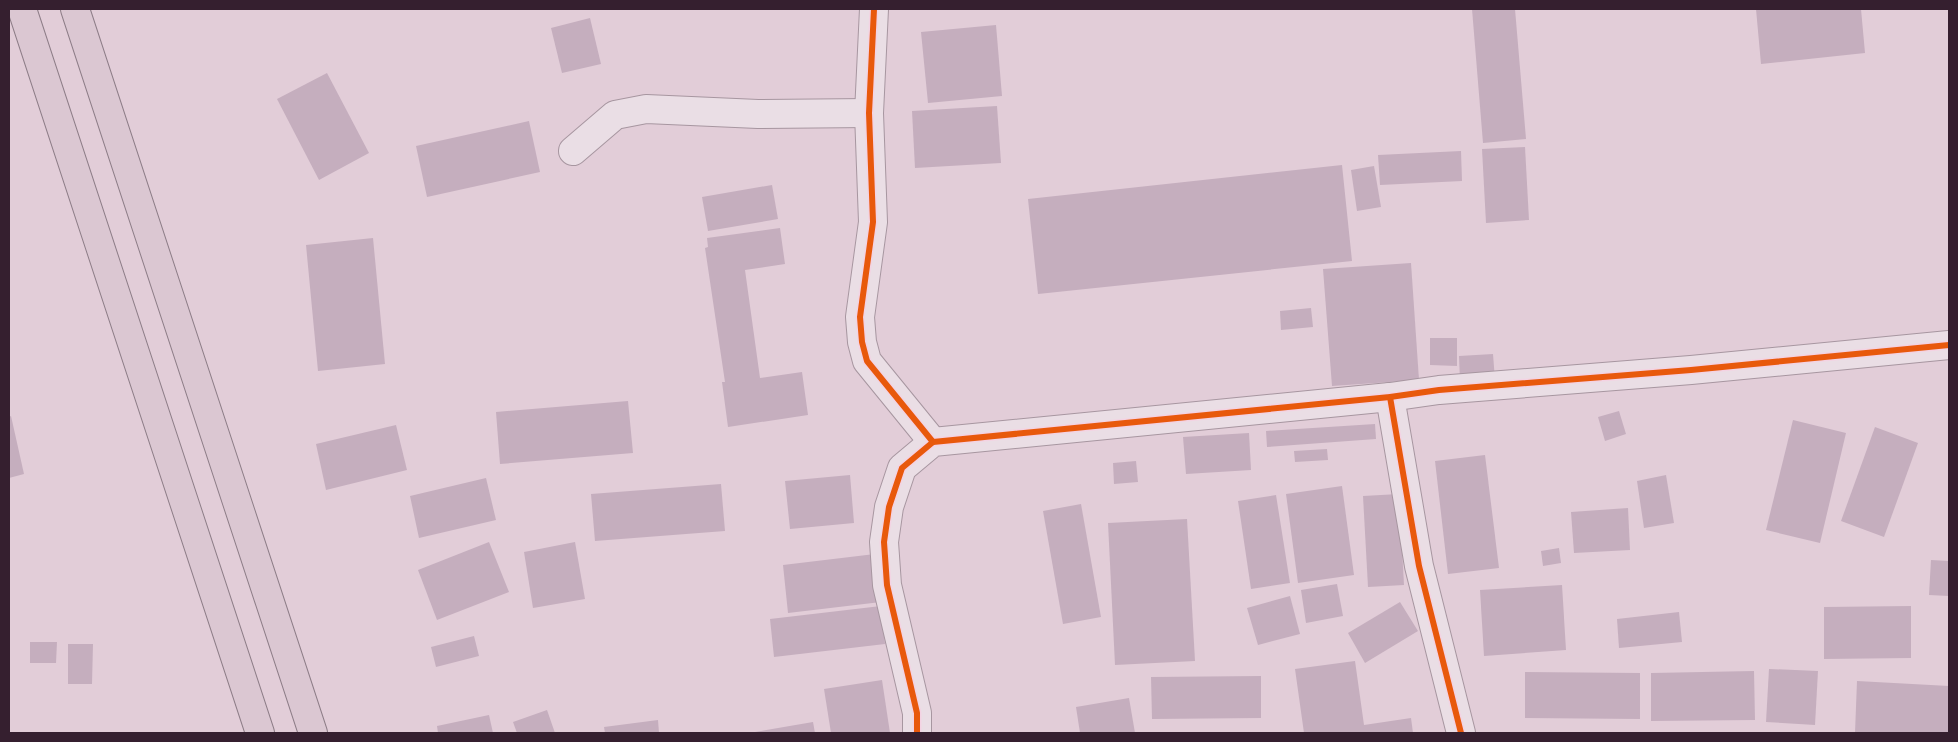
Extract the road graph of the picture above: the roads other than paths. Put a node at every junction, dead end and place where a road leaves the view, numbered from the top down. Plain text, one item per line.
1 (22, 9) edge
2 (75, 9) edge
3 (874, 9) edge
4 (869, 112) junction
5 (573, 151) dead end
6 (1949, 345) edge
7 (1390, 397) junction
8 (933, 442) junction
9 (260, 733) edge
10 (313, 733) edge
11 (918, 733) edge
12 (1461, 733) edge

1 - 9 highway
2 - 10 highway
3 - 4 street
4 - 5 street
4 - 8 street
6 - 7 street
7 - 8 street
7 - 12 street
8 - 11 street

